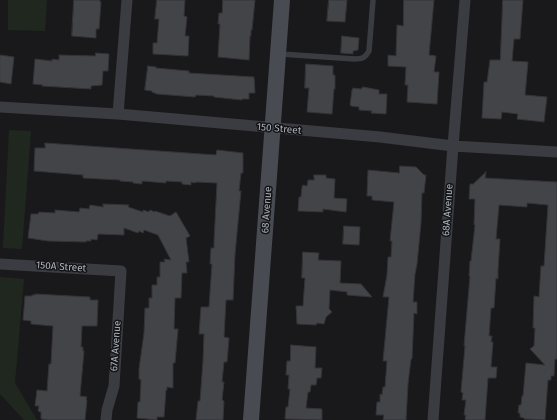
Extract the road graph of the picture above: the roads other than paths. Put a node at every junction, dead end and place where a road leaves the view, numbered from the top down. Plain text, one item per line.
1 (127, 0) edge
2 (282, 0) edge
3 (373, 0) edge
4 (465, 0) edge
5 (278, 54) junction
6 (0, 108) edge
7 (118, 114) junction
8 (273, 129) junction
9 (453, 146) junction
10 (557, 152) edge
11 (0, 264) edge
12 (121, 271) joint
13 (106, 420) edge
14 (251, 420) edge
15 (433, 420) edge

1 - 7 street
2 - 5 street, 68 Avenue
3 - 5 lane
4 - 9 street, 68A Avenue
5 - 8 street, 68 Avenue
6 - 7 street, 150 Street
7 - 8 street, 150 Street
8 - 9 street, 150 Street
8 - 14 street, 68 Avenue
9 - 10 street, 150 Street
9 - 15 street, 68A Avenue
11 - 12 street, 150A Street
12 - 13 street, 67A Avenue

